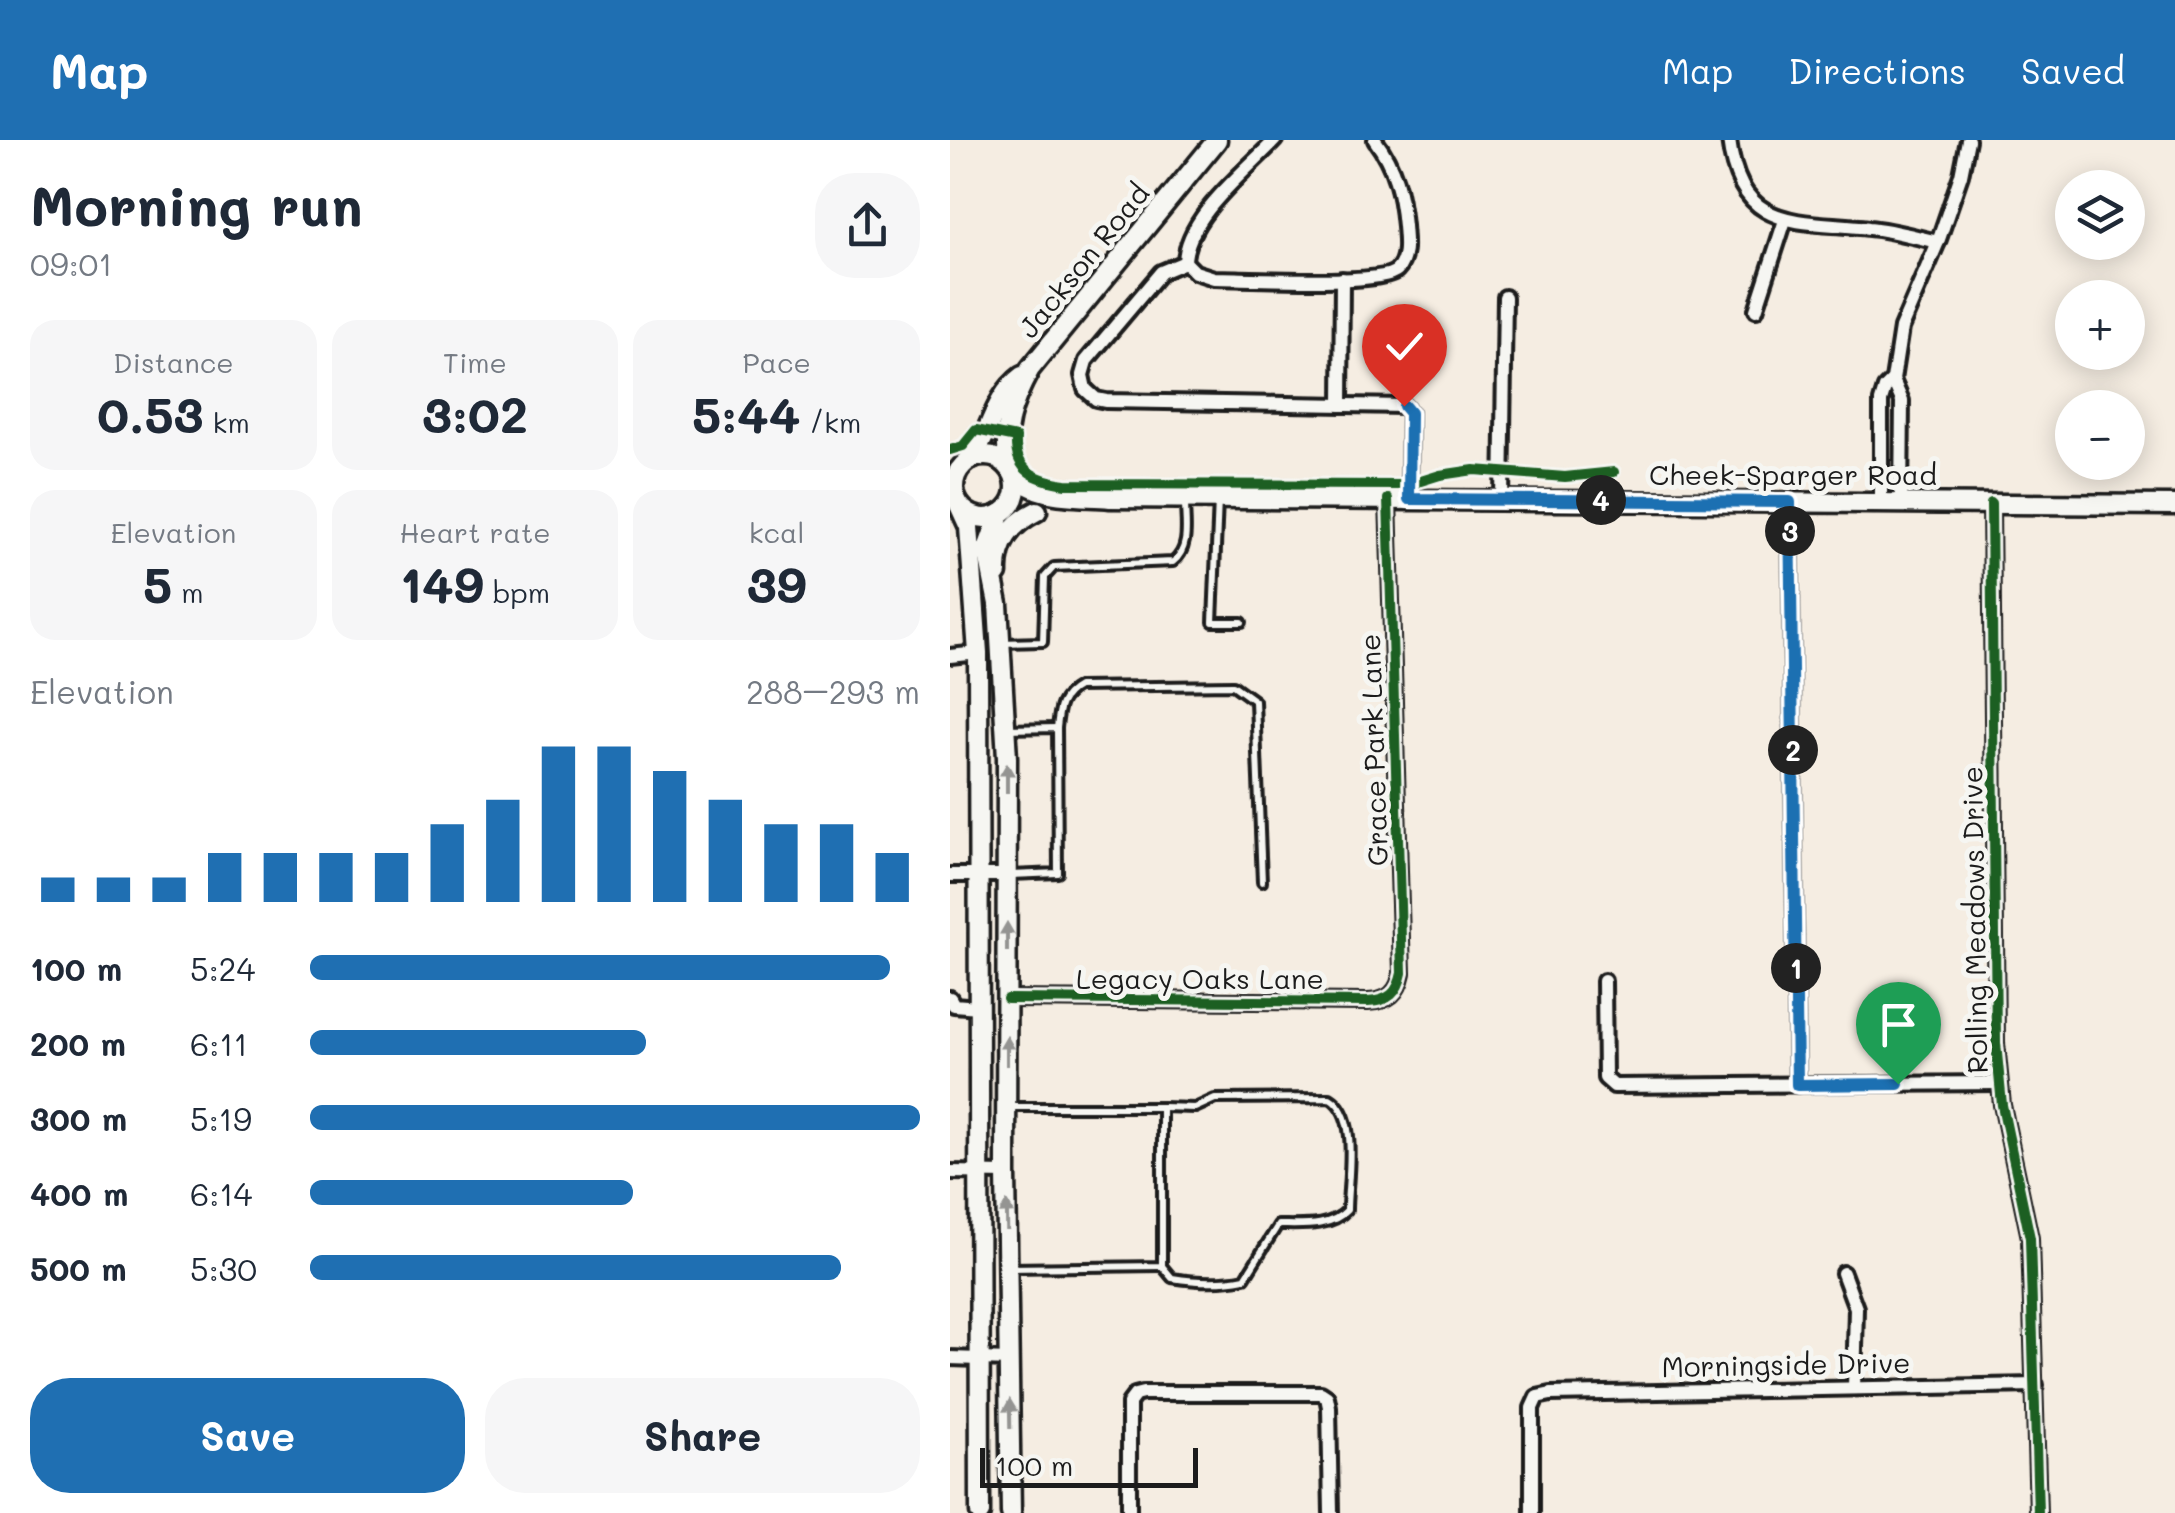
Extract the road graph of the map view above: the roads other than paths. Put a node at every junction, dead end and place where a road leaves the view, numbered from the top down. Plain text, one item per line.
1 (1217, 140) edge
2 (1275, 140) edge
3 (1375, 140) edge
4 (1729, 140) edge
5 (1968, 140) edge
6 (1785, 220) junction
7 (1938, 242) junction
8 (1184, 262) junction
9 (1342, 279) junction
10 (1505, 297) dead end
11 (1756, 310) dead end
12 (1030, 369) junction
13 (1893, 380) junction
14 (1340, 404) junction
15 (963, 461) edge
16 (1012, 471) junction
17 (1110, 498) junction
18 (1185, 498) junction
19 (1218, 498) junction
20 (1388, 499) junction
21 (1409, 499) junction
22 (1502, 500) junction
23 (955, 501) edge
24 (1790, 502) junction
25 (1881, 502) junction
26 (1901, 502) junction
27 (1992, 503) junction
28 (2175, 506) edge
29 (1037, 511) junction
30 (1001, 514) junction
31 (998, 604) junction
32 (1242, 622) dead end
33 (999, 643) junction
34 (978, 653) junction
35 (950, 656) edge
36 (1056, 728) junction
37 (1005, 729) junction
38 (950, 875) edge
39 (978, 875) junction
40 (1006, 875) junction
41 (1262, 882) dead end
42 (1604, 981) dead end
43 (1392, 996) joint
44 (950, 998) edge
45 (1006, 1000) junction
46 (978, 1007) junction
47 (1998, 1084) junction
48 (1797, 1085) junction
49 (1006, 1107) junction
50 (1162, 1108) junction
51 (950, 1172) edge
52 (978, 1173) junction
53 (1006, 1173) junction
54 (1162, 1266) junction
55 (1008, 1268) junction
56 (1842, 1274) dead end
57 (950, 1358) edge
58 (978, 1359) junction
59 (1010, 1360) junction
60 (2036, 1385) junction
61 (1854, 1388) junction
62 (980, 1513) edge
63 (1011, 1513) edge
64 (1130, 1513) edge
65 (1331, 1513) edge
66 (1532, 1513) edge
67 (2038, 1513) edge

1 - 12 main road, Jackson Road
2 - 8 street
3 - 9 street
4 - 6 street
5 - 7 street
6 - 7 street
6 - 11 street
7 - 13 street
8 - 9 street
8 - 14 street
9 - 14 street
10 - 22 street
12 - 15 main road, Jackson Road
12 - 16 main road, Jackson Road
13 - 25 street
13 - 26 street
14 - 21 street
15 - 16 main road
15 - 23 main road
16 - 17 main road, Cheek-Sparger Road
16 - 30 main road
17 - 18 main road, Cheek-Sparger Road
17 - 29 main road, Cheek-Sparger Road
18 - 19 main road, Cheek-Sparger Road
18 - 33 lane
19 - 20 main road, Cheek-Sparger Road
19 - 32 lane
20 - 21 main road, Cheek-Sparger Road
20 - 43 street, Grace Park Lane
21 - 22 main road, Cheek-Sparger Road
22 - 24 main road, Cheek-Sparger Road
23 - 30 main road
23 - 34 main road
24 - 25 main road, Cheek-Sparger Road
24 - 48 street
25 - 26 main road, Cheek-Sparger Road
26 - 27 main road, Cheek-Sparger Road
27 - 28 main road, Cheek-Sparger Road
27 - 47 street, Rolling Meadows Drive
29 - 30 main road, Cheek-Sparger Road
29 - 31 main road
30 - 31 main road
31 - 33 main road
33 - 37 main road
34 - 35 street
34 - 39 main road
36 - 37 lane
36 - 40 lane
36 - 41 lane
40 -> 37 main road
38 - 39 street
39 - 40 street
39 - 46 main road
45 -> 40 main road
42 - 48 street
43 - 45 street, Legacy Oaks Lane
44 - 46 street
49 -> 45 main road
46 - 52 main road
47 - 48 street
47 - 60 street, Rolling Meadows Drive
49 - 50 lane
49 - 53 main road
50 - 54 lane
50 - 54 lane
51 - 52 street
52 - 53 street
52 - 58 main road
55 -> 53 main road
54 - 55 lane
55 - 59 main road
56 - 61 street
57 - 58 street
58 - 59 street
58 - 62 main road
63 -> 59 main road
60 - 61 street, Morningside Drive
60 - 67 street, Rolling Meadows Drive
61 - 66 street, Morningside Drive
64 - 65 street

